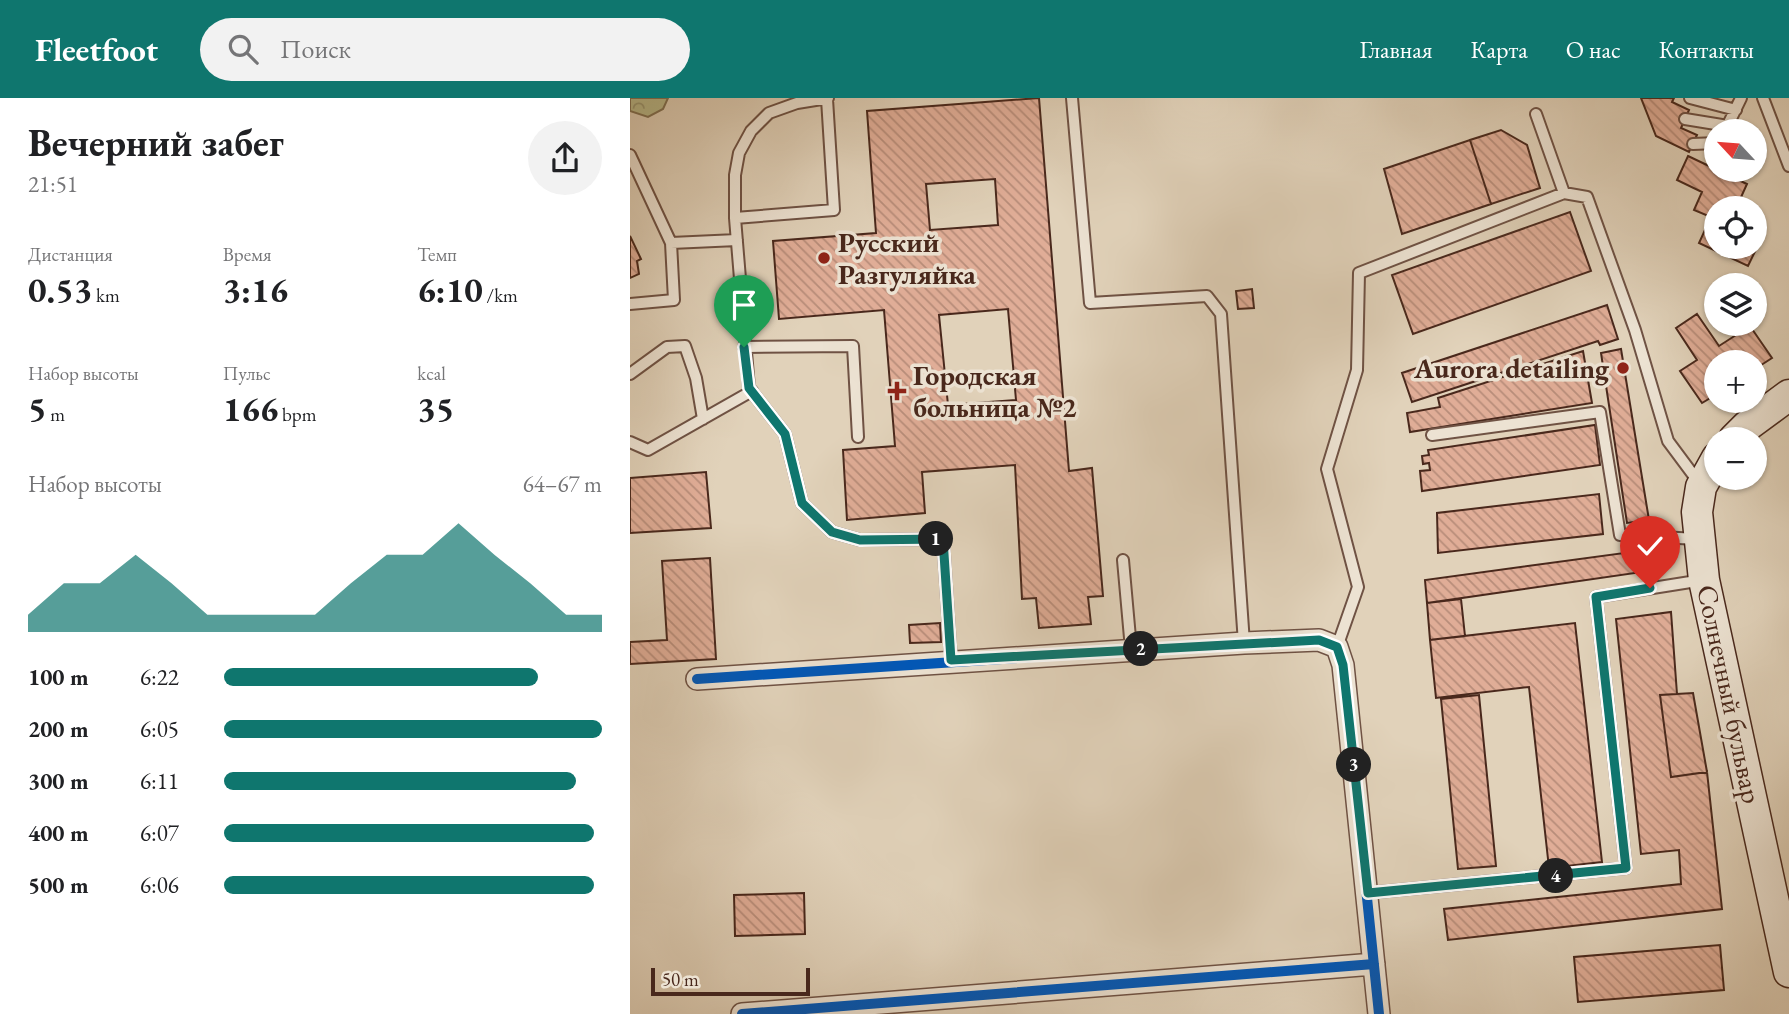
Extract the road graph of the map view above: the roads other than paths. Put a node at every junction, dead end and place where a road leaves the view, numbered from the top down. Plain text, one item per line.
1 (1072, 98) edge
2 (1690, 98) edge
3 (1741, 98) edge
4 (1763, 98) edge
5 (828, 99) edge
6 (1736, 110) junction
7 (1536, 114) dead end
8 (1685, 119) dead end
9 (1732, 119) edge
10 (1704, 124) edge
11 (1693, 144) dead end
12 (1704, 144) edge
13 (630, 155) edge
14 (1789, 166) edge
15 (1564, 193) junction
16 (735, 218) junction
17 (737, 240) junction
18 (671, 243) junction
19 (630, 304) edge
20 (744, 347) junction
21 (630, 374) edge
22 (752, 391) junction
23 (1789, 395) edge
24 (703, 419) junction
25 (1746, 427) edge
26 (1432, 435) dead end
27 (858, 437) dead end
28 (630, 442) edge
29 (1704, 482) edge
30 (1701, 487) junction
31 (1698, 538) junction
32 (1123, 560) dead end
33 (1704, 580) junction
34 (1244, 643) junction
35 (1337, 647) junction
36 (1131, 649) junction
37 (951, 660) junction
38 (697, 679) dead end
39 (1368, 893) junction
40 (1374, 964) junction
41 (1789, 972) edge
42 (741, 1014) edge
43 (1379, 1014) edge

1 - 34 lane
2 - 6 lane
3 - 6 lane
4 - 14 lane
5 - 16 lane
5 - 16 lane
6 - 9 lane
7 - 15 lane
8 - 10 lane
11 - 12 lane
13 - 18 lane
15 - 30 lane
15 - 35 lane
16 - 17 lane
17 - 18 lane
17 - 20 lane
18 - 19 lane
20 - 22 lane
20 - 27 lane
21 - 24 lane
22 - 24 lane
22 - 37 lane
23 - 25 main road
24 - 28 lane
26 - 31 lane
29 - 30 main road, Солнечный бульвар
30 - 31 main road, Солнечный бульвар
31 - 33 main road, Солнечный бульвар
32 - 36 lane
33 - 39 lane
33 - 41 main road, Солнечный бульвар
34 - 35 street
34 - 36 street
35 - 39 street
36 - 37 street
37 - 38 street
39 - 40 street
40 - 42 street
40 - 43 street

